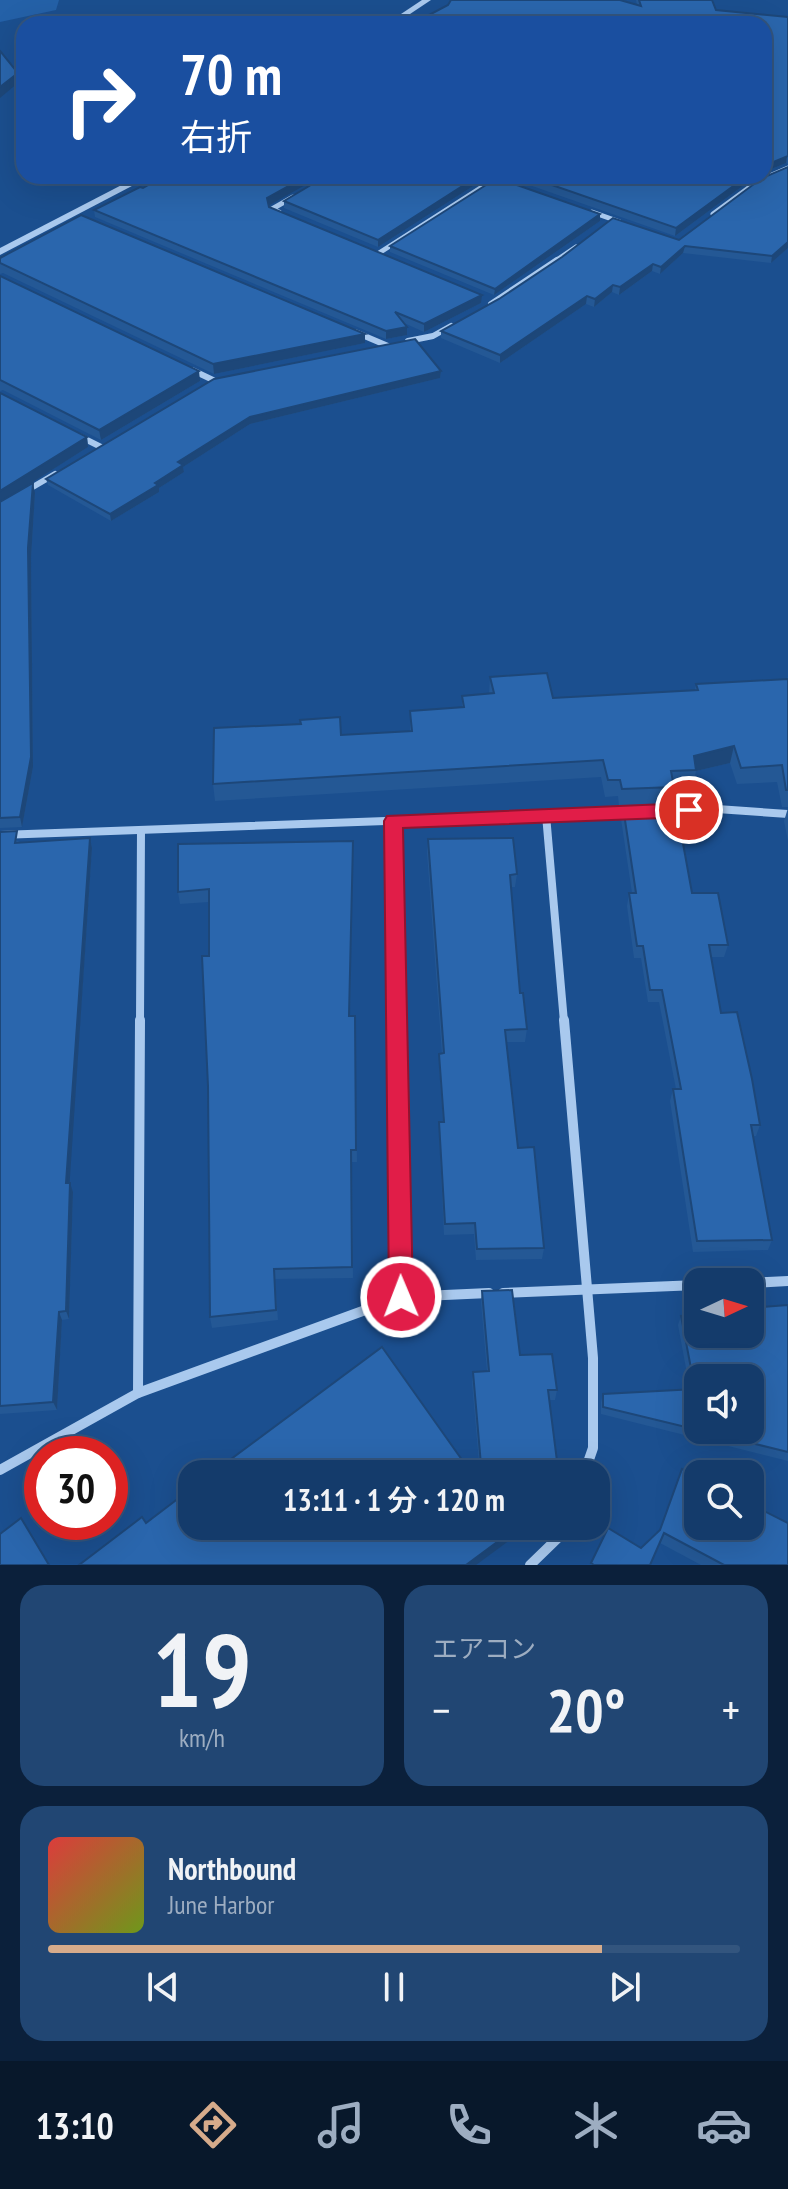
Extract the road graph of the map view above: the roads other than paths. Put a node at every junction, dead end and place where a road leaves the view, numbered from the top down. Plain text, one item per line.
1 (427, 0) edge
2 (402, 16) edge
3 (131, 184) edge
4 (482, 184) edge
5 (754, 184) edge
6 (306, 189) edge
7 (582, 209) edge
8 (73, 214) junction
9 (286, 215) edge
10 (711, 216) edge
11 (611, 219) junction
12 (88, 220) edge
13 (624, 224) edge
14 (599, 228) edge
15 (588, 238) edge
16 (365, 248) edge
17 (0, 252) edge
18 (379, 253) junction
19 (393, 259) edge
20 (481, 295) edge
21 (495, 302) junction
22 (483, 308) edge
23 (458, 322) edge
24 (345, 328) edge
25 (388, 346) junction
26 (373, 349) edge
27 (185, 367) edge
28 (228, 377) edge
29 (213, 380) junction
30 (201, 388) edge
31 (76, 434) edge
32 (113, 439) edge
33 (101, 447) junction
34 (88, 454) edge
35 (63, 469) edge
36 (13, 499) edge
37 (639, 812) edge
38 (655, 812) edge
39 (788, 814) edge
40 (546, 815) junction
41 (394, 821) junction
42 (141, 830) junction
43 (0, 835) edge
44 (788, 1281) edge
45 (764, 1282) edge
46 (684, 1286) edge
47 (587, 1289) junction
48 (401, 1297) junction
49 (138, 1393) junction
50 (589, 1460) edge
51 (0, 1470) edge
52 (556, 1540) edge
53 (530, 1565) edge

1 - 2 street
3 - 8 street
4 - 18 street
5 - 10 street
6 - 9 street
7 - 11 street
8 - 12 street
8 - 17 street
11 - 13 street
11 - 14 street
15 - 21 street
16 - 18 street
18 - 19 street
20 - 21 street
21 - 22 street
23 - 25 street
24 - 25 street
25 - 26 street
27 - 29 street
28 - 29 street
29 - 30 street
31 - 33 street
32 - 33 street
33 - 34 street
35 - 36 street
37 - 40 street
38 - 39 street
40 - 41 street
40 - 47 street
41 - 42 street
41 - 48 street
42 - 43 street
42 - 49 street
44 - 45 street
46 - 47 street
47 - 48 street
47 - 50 street
48 - 49 street
49 - 51 street
52 - 53 street

